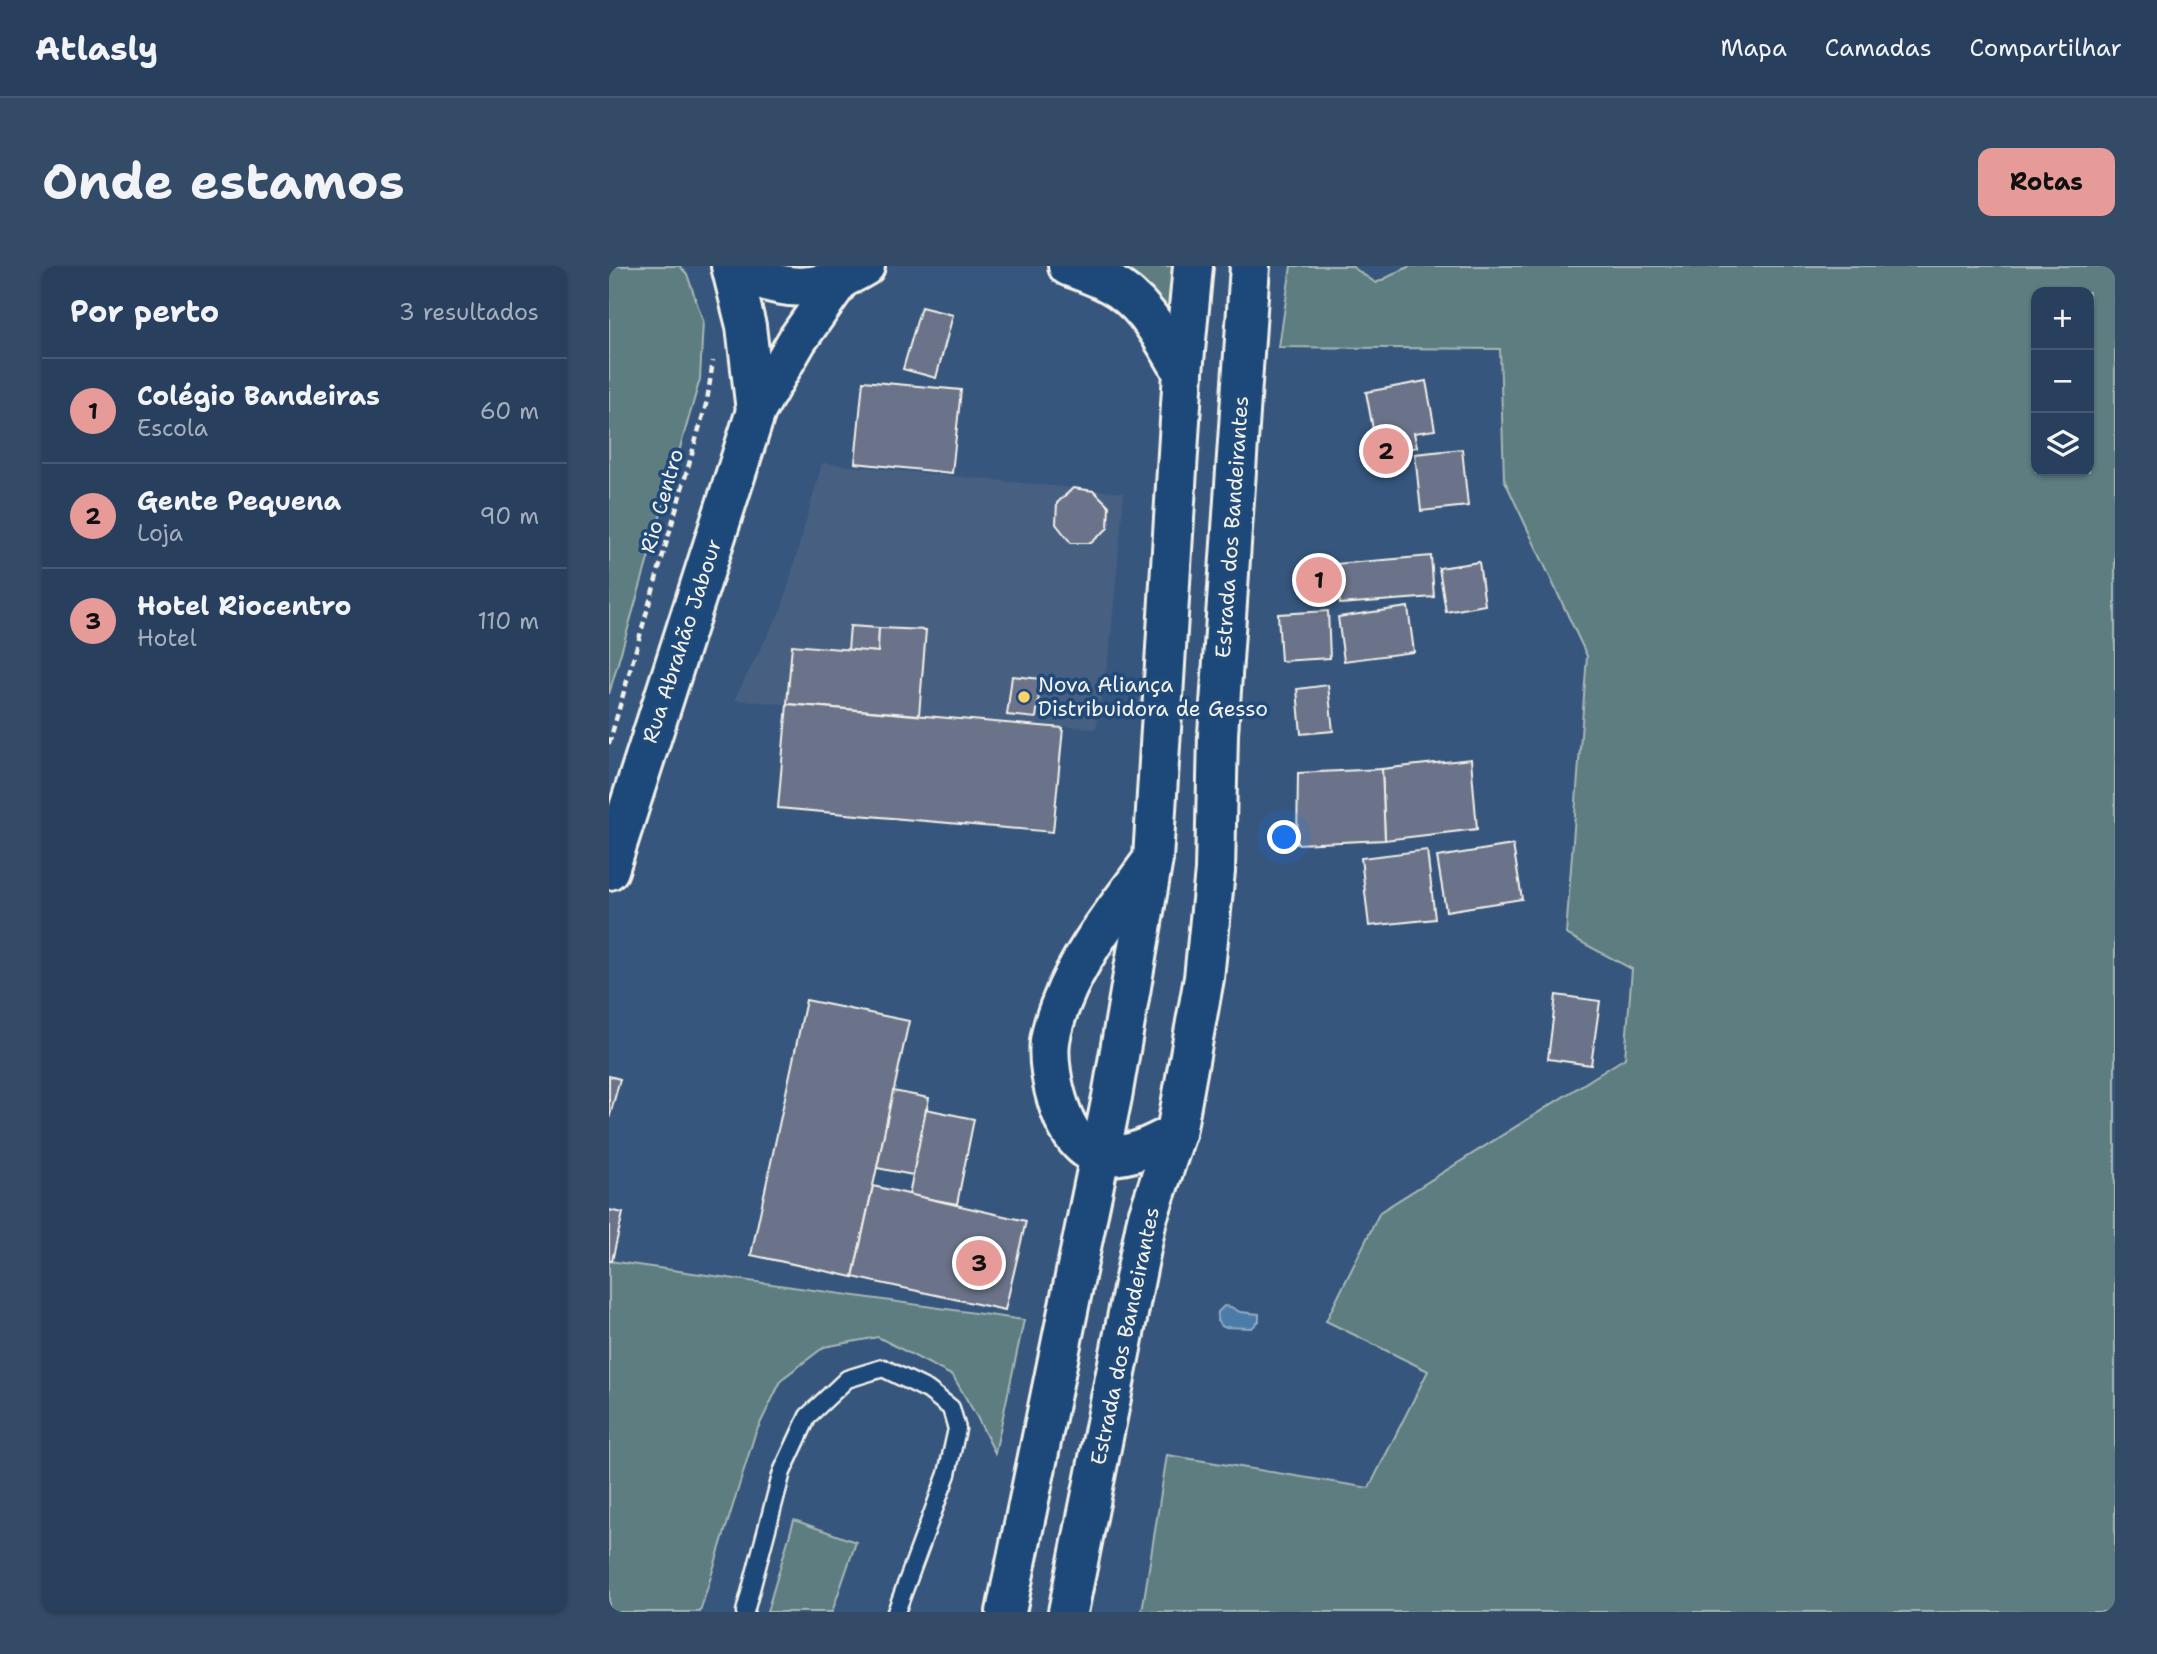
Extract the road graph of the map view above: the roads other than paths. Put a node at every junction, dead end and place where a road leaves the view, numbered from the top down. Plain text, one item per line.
1 (732, 266) edge
2 (1068, 266) edge
3 (1193, 266) edge
4 (852, 274) edge
5 (1243, 277) edge
6 (1183, 372) junction
7 (756, 411) junction
8 (1153, 859) junction
9 (609, 870) edge
10 (1177, 1133) junction
11 (1099, 1155) junction
12 (745, 1612) edge
13 (896, 1612) edge
14 (1006, 1612) edge
15 (1068, 1612) edge

1 - 4 main road
1 - 7 main road, Rua Abrahão Jabour
2 - 6 main road
3 - 6 main road
4 - 7 main road, Rua Abrahão Jabour
5 - 10 main road, Estrada dos Bandeirantes
6 - 8 main road
7 - 9 main road, Rua Abrahão Jabour
8 - 11 main road
8 - 11 main road
10 - 11 main road
10 - 15 main road, Estrada dos Bandeirantes
11 - 14 main road
12 - 13 lane

